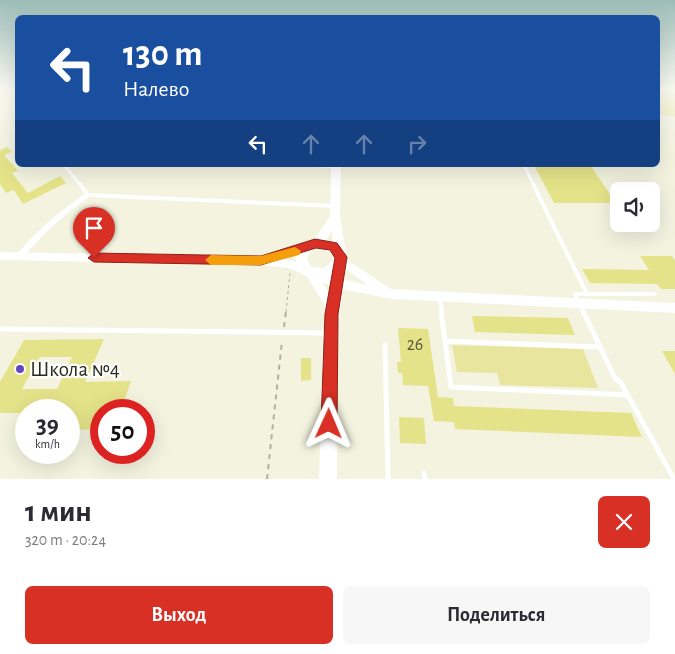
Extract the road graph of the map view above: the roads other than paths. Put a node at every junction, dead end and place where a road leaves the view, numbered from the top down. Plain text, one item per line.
1 (66, 167) edge
2 (336, 167) edge
3 (525, 167) edge
4 (88, 195) junction
5 (335, 211) junction
6 (312, 245) junction
7 (0, 256) edge
8 (20, 256) junction
9 (341, 258) junction
10 (261, 261) junction
11 (308, 272) junction
12 (338, 283) junction
13 (392, 294) junction
14 (587, 294) junction
15 (654, 294) dead end
16 (440, 296) junction
17 (579, 303) junction
18 (675, 308) edge
19 (332, 314) junction
20 (0, 329) edge
21 (330, 333) junction
22 (444, 341) junction
23 (385, 345) dead end
24 (600, 346) junction
25 (628, 395) junction
26 (328, 479) edge
27 (388, 479) edge
28 (674, 479) edge

1 - 4 lane
2 - 5 main road
3 - 14 lane
4 - 5 street
4 - 8 street
5 - 6 street
5 - 9 main road
6 - 9 main road
6 - 10 street
6 - 11 main road
7 - 8 street
8 - 10 street
9 - 11 main road
9 - 12 main road
9 - 13 street
10 - 11 street
11 - 12 street
11 - 19 street
12 - 13 street
12 - 19 main road
13 - 16 street
14 - 15 lane
14 - 17 lane
16 - 17 street
16 - 22 lane
17 - 18 street
17 - 24 lane
19 - 21 main road
20 - 21 lane
21 - 26 main road
22 - 24 lane
22 - 25 lane
23 - 27 lane
24 - 25 lane
25 - 28 lane

